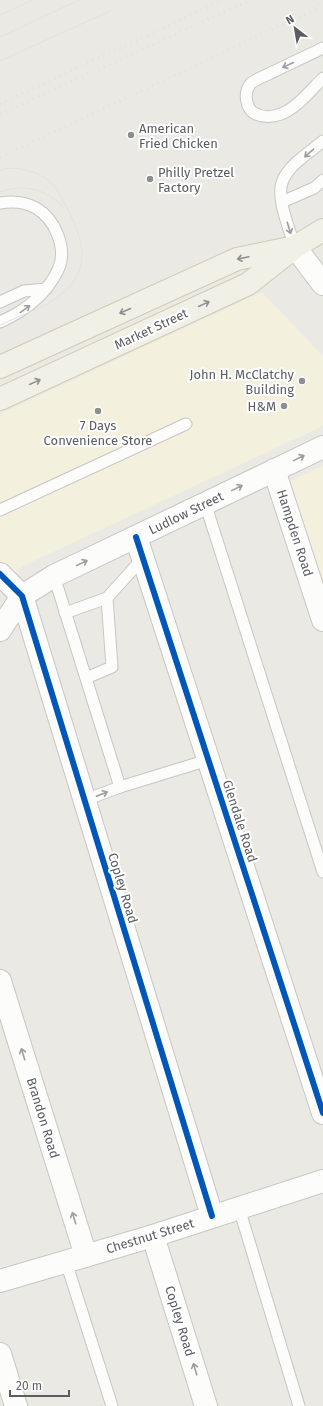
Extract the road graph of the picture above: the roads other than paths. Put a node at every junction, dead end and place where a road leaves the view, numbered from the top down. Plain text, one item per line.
1 (323, 48) edge
2 (323, 78) edge
3 (323, 141) edge
4 (323, 180) edge
5 (282, 202) junction
6 (0, 203) edge
7 (323, 230) edge
8 (295, 247) junction
9 (323, 284) edge
10 (46, 289) junction
11 (0, 302) edge
12 (0, 322) edge
13 (0, 367) edge
14 (0, 399) edge
15 (186, 424) dead end
16 (323, 447) edge
17 (274, 470) junction
18 (205, 503) junction
19 (0, 510) edge
20 (136, 537) junction
21 (143, 558) junction
22 (0, 574) edge
23 (54, 576) junction
24 (22, 596) junction
25 (108, 598) junction
26 (65, 613) junction
27 (323, 620) edge
28 (0, 630) edge
29 (86, 678) junction
30 (208, 760) junction
31 (120, 787) junction
32 (85, 800) junction
33 (323, 872) edge
34 (0, 981) edge
35 (323, 1113) edge
36 (323, 1181) edge
37 (239, 1208) junction
38 (212, 1216) junction
39 (153, 1236) junction
40 (76, 1259) junction
41 (0, 1281) edge
42 (0, 1354) edge
43 (16, 1406) edge
44 (112, 1406) edge
45 (206, 1406) edge
46 (299, 1406) edge

1 -> 2 lane
3 -> 5 lane
4 - 5 lane
5 -> 8 lane
6 - 10 lane
7 - 8 main road, Market Street
8 - 9 street
8 -> 13 main road, Market Street
14 -> 8 main road, Market Street
10 - 11 lane
12 -> 10 lane
15 - 19 lane
17 -> 16 street, Ludlow Street
18 -> 17 street, Ludlow Street
17 - 27 street, Hampden Road
18 - 20 street, Ludlow Street
18 - 33 lane
20 - 21 street, Glendale Road
23 -> 20 street, Ludlow Street
21 - 25 lane
21 - 30 street, Glendale Road
22 - 24 street, Copley Road
23 - 24 street, Ludlow Street
23 - 26 lane
24 - 28 street, Ludlow Street
24 - 32 street, Copley Road
25 - 26 lane
25 - 29 lane
26 - 29 lane
29 - 31 lane
30 - 31 lane
30 - 35 street, Glendale Road
32 -> 31 lane
32 - 38 street, Copley Road
40 -> 34 street, Brandon Road
36 - 37 street, Chestnut Street
37 - 38 street, Chestnut Street
37 - 46 lane
38 - 39 street, Chestnut Street
39 - 40 street, Chestnut Street
45 -> 39 street, Copley Road
40 - 41 street, Chestnut Street
40 - 44 lane
42 - 43 street

